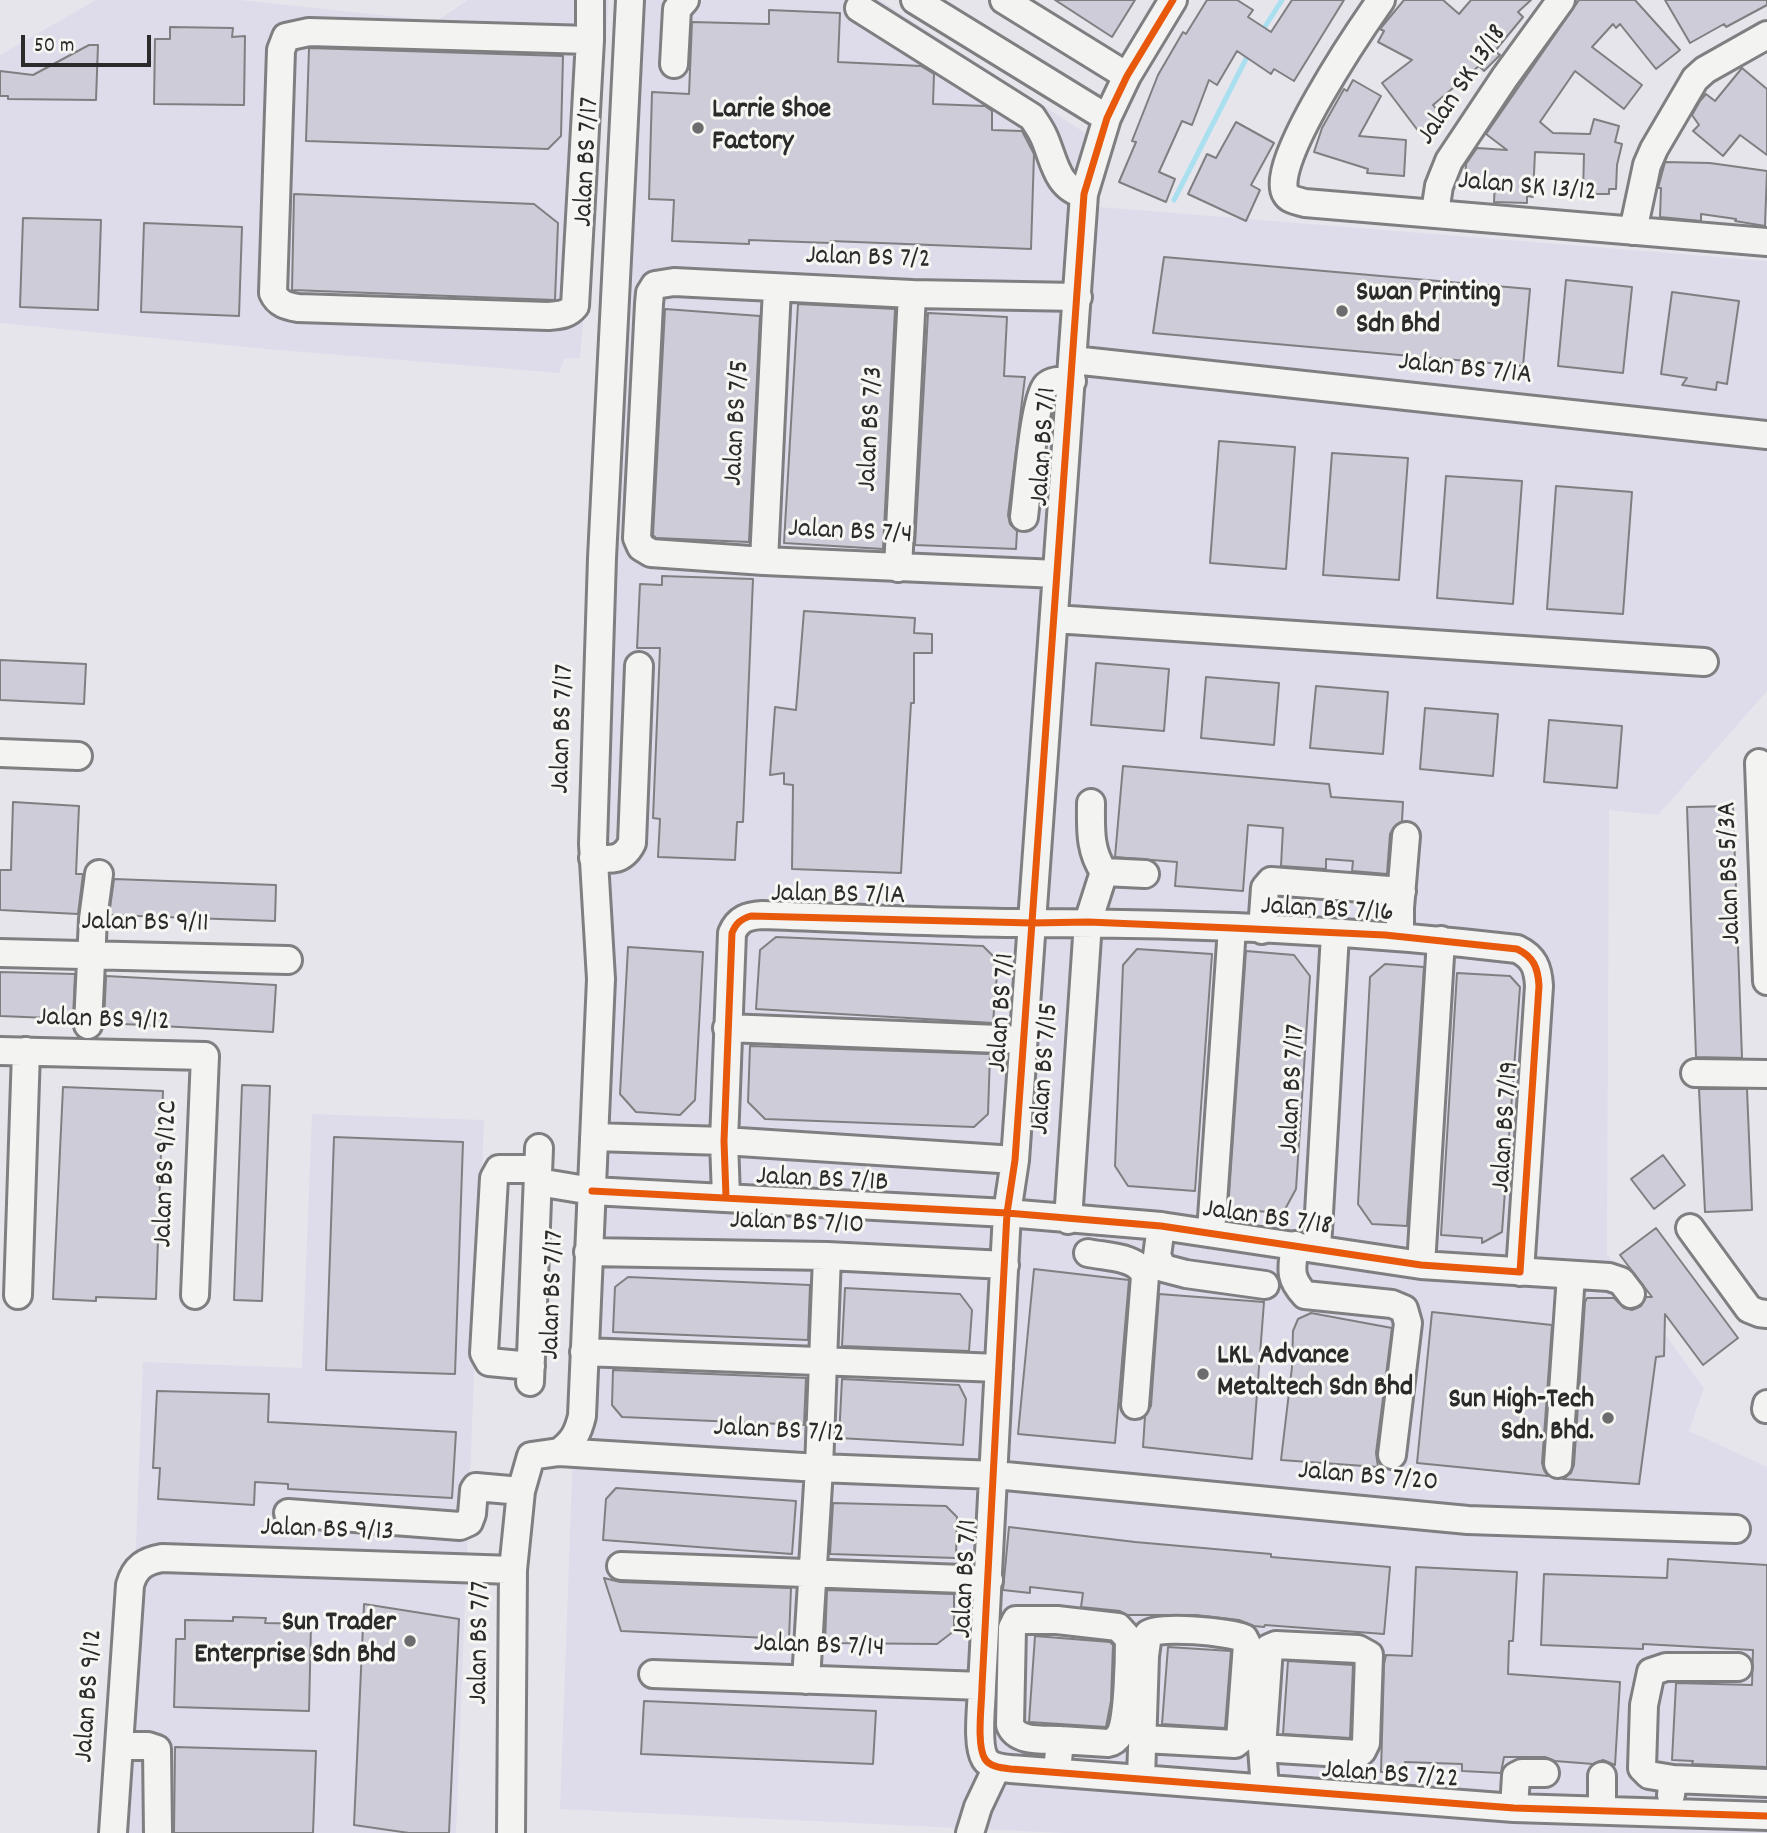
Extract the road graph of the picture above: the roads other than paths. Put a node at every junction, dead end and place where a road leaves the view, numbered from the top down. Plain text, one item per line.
1 (590, 0) edge
2 (629, 0) edge
3 (685, 0) edge
4 (915, 0) edge
5 (1004, 0) edge
6 (1381, 0) edge
7 (1561, 0) edge
8 (1163, 4) edge
9 (873, 9) edge
10 (1767, 35) edge
11 (590, 40) junction
12 (674, 64) dead end
13 (1127, 76) junction
14 (1107, 118) junction
15 (1084, 194) junction
16 (1435, 212) junction
17 (1633, 231) junction
18 (1767, 242) edge
19 (778, 288) junction
20 (912, 294) junction
21 (1078, 297) junction
22 (1072, 370) junction
23 (1767, 435) edge
24 (1024, 517) dead end
25 (641, 547) joint
26 (764, 561) junction
27 (898, 568) junction
28 (1057, 574) junction
29 (1054, 619) junction
30 (1704, 662) dead end
31 (639, 666) dead end
32 (0, 752) edge
33 (78, 756) dead end
34 (1759, 762) dead end
35 (1091, 803) dead end
36 (1406, 836) dead end
37 (593, 858) junction
38 (1104, 872) junction
39 (99, 874) dead end
40 (1145, 874) dead end
41 (1402, 891) junction
42 (1088, 922) junction
43 (1032, 923) junction
44 (1232, 928) junction
45 (1262, 930) junction
46 (1335, 934) junction
47 (1400, 937) junction
48 (1440, 940) junction
49 (0, 953) edge
50 (91, 955) junction
51 (288, 960) dead end
52 (1767, 981) edge
53 (1539, 986) joint
54 (88, 1026) dead end
55 (727, 1028) junction
56 (1023, 1041) junction
57 (13, 1051) edge
58 (205, 1056) joint
59 (1695, 1073) dead end
60 (1767, 1074) edge
61 (594, 1137) junction
62 (724, 1140) junction
63 (1015, 1160) junction
64 (538, 1166) junction
65 (592, 1191) junction
66 (726, 1197) junction
67 (1007, 1213) junction
68 (1068, 1220) junction
69 (1161, 1226) junction
70 (1690, 1228) dead end
71 (1210, 1232) junction
72 (1306, 1246) junction
73 (588, 1252) junction
74 (1087, 1253) dead end
75 (827, 1256) junction
76 (1005, 1265) junction
77 (1151, 1265) junction
78 (1421, 1265) junction
79 (1520, 1272) junction
80 (1572, 1275) junction
81 (1265, 1285) dead end
82 (1631, 1294) dead end
83 (18, 1295) dead end
84 (195, 1295) dead end
85 (1767, 1314) edge
86 (584, 1352) junction
87 (824, 1361) junction
88 (999, 1368) junction
89 (1135, 1405) dead end
90 (559, 1452) junction
91 (1392, 1455) dead end
92 (531, 1456) joint
93 (1558, 1464) dead end
94 (819, 1468) junction
95 (995, 1475) junction
96 (521, 1492) junction
97 (288, 1513) dead end
98 (1736, 1529) dead end
99 (140, 1566) joint
100 (621, 1566) dead end
101 (513, 1570) junction
102 (812, 1574) junction
103 (989, 1580) junction
104 (1738, 1667) dead end
105 (653, 1674) dead end
106 (806, 1680) junction
107 (982, 1686) junction
108 (1144, 1739) junction
109 (1060, 1740) junction
110 (1114, 1742) junction
111 (1235, 1744) junction
112 (120, 1746) junction
113 (1262, 1748) junction
114 (1358, 1754) junction
115 (1004, 1768) junction
116 (1057, 1772) junction
117 (1545, 1773) dead end
118 (1112, 1776) junction
119 (1602, 1776) dead end
120 (1141, 1779) junction
121 (1673, 1779) junction
122 (1767, 1783) edge
123 (1233, 1786) junction
124 (1265, 1788) junction
125 (1357, 1795) junction
126 (1514, 1808) junction
127 (1602, 1810) junction
128 (1668, 1811) junction
129 (1767, 1816) edge
130 (113, 1833) edge
131 (158, 1833) edge
132 (512, 1833) edge
133 (970, 1833) edge

1 - 11 street
2 - 37 street, Jalan BS 7/17
3 - 12 street
4 - 14 street
5 - 13 street
6 - 16 street, Jalan SK 13/12
7 - 16 street, Jalan SK 13/18
8 - 13 street, Jalan BS 7/1
9 - 15 street
10 - 17 street
11 - 11 street
13 - 14 street, Jalan BS 7/1
14 - 15 street, Jalan BS 7/1
15 - 21 street, Jalan BS 7/1
16 - 17 street, Jalan SK 13/12
17 - 18 street, Jalan SK 13/12
19 - 20 street, Jalan BS 7/2
19 - 25 street, Jalan BS 7/2
19 - 26 street, Jalan BS 7/5
20 - 21 street, Jalan BS 7/2
20 - 27 street, Jalan BS 7/3
21 - 22 street, Jalan BS 7/1
22 - 23 street, Jalan BS 7/1A
22 - 24 street
22 - 28 street, Jalan BS 7/1
25 - 26 street, Jalan BS 7/4
26 - 27 street, Jalan BS 7/4
27 - 28 street, Jalan BS 7/4
28 - 29 street, Jalan BS 7/1
29 - 30 street
29 - 43 street, Jalan BS 7/1
31 - 37 street
32 - 33 street
34 - 52 street, Jalan BS 5/3A
35 - 38 street
36 - 41 street
37 - 61 street, Jalan BS 7/17
38 - 40 street
38 - 42 street, Jalan BS 7/15
39 - 50 street
41 - 45 street
41 - 47 street
42 - 43 street, Jalan BS 7/16
42 - 44 street, Jalan BS 7/16
42 - 68 street, Jalan BS 7/15
43 - 55 street, Jalan BS 7/1A
43 - 56 street, Jalan BS 7/1
44 - 45 street, Jalan BS 7/16
44 - 71 street
45 - 46 street, Jalan BS 7/16
46 - 47 street, Jalan BS 7/16
46 - 72 street, Jalan BS 7/17
47 - 48 street, Jalan BS 7/16
48 - 53 street, Jalan BS 7/16
48 - 78 street
49 - 50 street, Jalan BS 9/11
50 - 51 street, Jalan BS 9/11
50 - 54 street
53 - 79 street, Jalan BS 7/19
55 - 56 street
55 - 62 street, Jalan BS 7/1A
56 - 63 street, Jalan BS 7/1
57 - 58 street, Jalan BS 9/12
57 - 83 street
58 - 84 street, Jalan BS 9/12C
59 - 60 street
61 - 62 street, Jalan BS 7/1B
61 - 65 street, Jalan BS 7/17
62 - 63 street, Jalan BS 7/1B
62 - 66 street, Jalan BS 7/1A
63 - 67 street, Jalan BS 7/1
64 - 64 street, Jalan BS 7/1B
64 - 65 street, Jalan BS 7/1B
65 - 66 street, Jalan BS 7/1B
65 - 73 street, Jalan BS 7/17
66 - 67 street, Jalan BS 7/1B
67 - 68 street, Jalan BS 7/18
67 - 76 street, Jalan BS 7/1
68 - 69 street, Jalan BS 7/18
69 - 71 street, Jalan BS 7/18
69 - 77 street
70 - 85 street
71 - 72 street, Jalan BS 7/18
72 - 78 street, Jalan BS 7/18
72 - 91 street, Jalan BS 7/17
73 - 75 street, Jalan BS 7/10
73 - 86 street, Jalan BS 7/17
74 - 77 street
75 - 76 street, Jalan BS 7/10
75 - 87 street
76 - 88 street, Jalan BS 7/1
77 - 81 street
77 - 89 street
78 - 79 street, Jalan BS 7/18
79 - 80 street, Jalan BS 7/18
80 - 82 street, Jalan BS 7/18
80 - 93 street
86 - 87 street
86 - 90 street, Jalan BS 7/17
87 - 88 street
87 - 94 street
88 - 95 street, Jalan BS 7/1
90 - 92 street, Jalan BS 7/12
90 - 94 street, Jalan BS 7/12
92 - 96 street, Jalan BS 7/7
94 - 95 street, Jalan BS 7/12
94 - 102 street
95 - 98 street, Jalan BS 7/20
95 - 103 street, Jalan BS 7/1
96 - 97 street
96 - 101 street, Jalan BS 7/7
99 - 101 street, Jalan BS 9/13
99 - 112 street, Jalan BS 9/12
100 - 102 street
101 - 132 street, Jalan BS 7/7
102 - 103 street
102 - 106 street
103 - 107 street, Jalan BS 7/1
104 - 121 street
105 - 106 street, Jalan BS 7/14
106 - 107 street, Jalan BS 7/14
107 - 115 street, Jalan BS 7/1
108 - 111 street
108 - 111 street
108 - 120 street
109 - 110 street
109 - 110 street
109 - 116 street
110 - 118 street
111 - 123 street
112 - 130 street, Jalan BS 9/12
112 - 131 street
113 - 114 street
113 - 114 street
113 - 124 street
114 - 125 street
115 - 116 street, Jalan BS 7/22
115 - 133 street
116 - 118 street, Jalan BS 7/22
117 - 126 street
118 - 120 street, Jalan BS 7/22
119 - 127 street
120 - 123 street, Jalan BS 7/22
121 - 122 street
121 - 128 street
123 - 124 street, Jalan BS 7/22
124 - 125 street, Jalan BS 7/22
125 - 126 street, Jalan BS 7/22
126 - 127 street, Jalan BS 7/22
127 - 128 street, Jalan BS 7/22
128 - 129 street, Jalan BS 7/22

